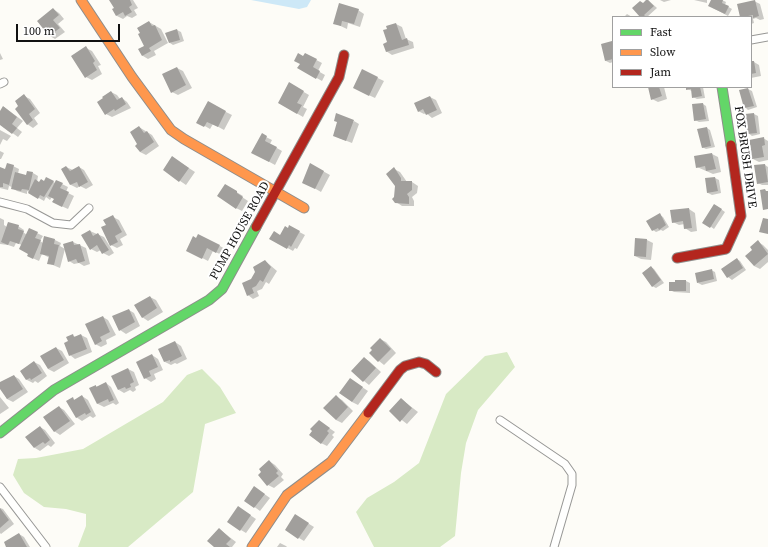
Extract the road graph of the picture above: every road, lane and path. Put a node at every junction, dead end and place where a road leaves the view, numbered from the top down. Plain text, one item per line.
1 (81, 0) edge
2 (768, 37) edge
3 (752, 40) edge
4 (344, 54) dead end
5 (722, 88) edge
6 (276, 192) junction
7 (0, 202) edge
8 (89, 208) dead end
9 (304, 208) dead end
10 (677, 258) dead end
11 (436, 372) dead end
12 (500, 420) dead end
13 (0, 433) edge
14 (0, 487) edge
15 (46, 547) edge
16 (252, 547) edge
17 (554, 547) edge

1 - 6 street
2 - 3 street
4 - 6 street, PUMP HOUSE ROAD
5 - 10 street, FOX BRUSH DRIVE
6 - 9 street
6 - 13 street, PUMP HOUSE ROAD
7 - 8 street
11 - 16 street
12 - 17 street
14 - 15 street

